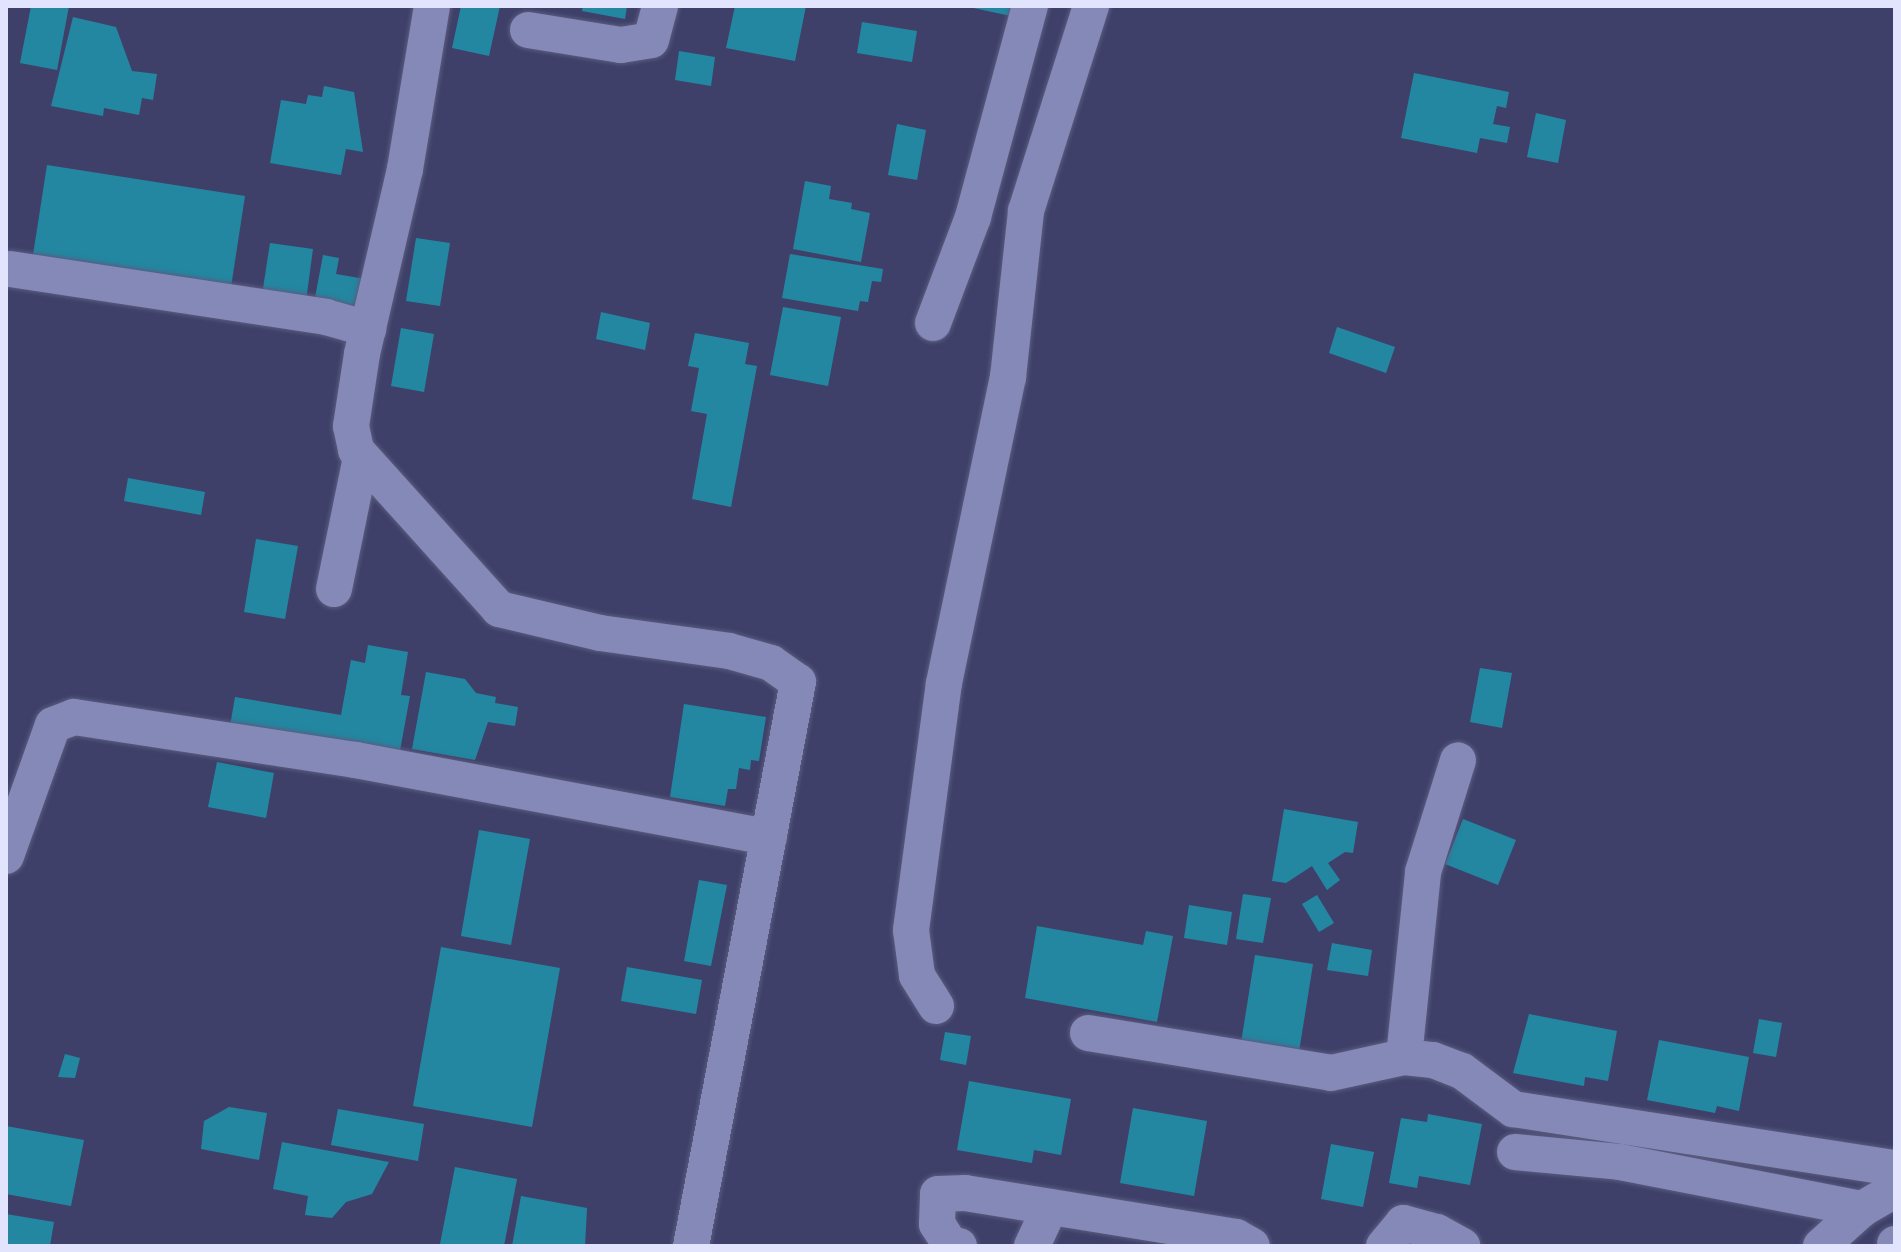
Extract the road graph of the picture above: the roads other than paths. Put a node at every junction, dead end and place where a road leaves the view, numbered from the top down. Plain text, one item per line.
1 (432, 6) edge
2 (660, 6) edge
3 (1030, 6) edge
4 (1091, 6) edge
5 (528, 30) dead end
6 (991, 157) junction
7 (1039, 168) junction
8 (10, 269) dead end
9 (933, 323) dead end
10 (368, 329) junction
11 (361, 458) junction
12 (334, 589) dead end
13 (1458, 760) dead end
14 (769, 837) junction
15 (6, 856) edge
16 (936, 1006) dead end
17 (1088, 1033) dead end
18 (1404, 1057) junction
19 (1515, 1152) dead end
20 (1895, 1168) edge
21 (1895, 1190) edge
22 (1050, 1207) junction
23 (1862, 1209) junction
24 (691, 1246) edge
25 (959, 1246) edge
26 (1032, 1246) edge
27 (1252, 1246) edge
28 (1384, 1246) edge
29 (1462, 1246) edge
30 (1821, 1246) edge

1 - 10 street
2 - 5 street
3 - 6 street
4 - 7 street
6 - 7 street
6 - 9 street
7 - 16 street
8 - 10 street
10 - 11 street
11 - 12 street
11 - 14 street
13 - 18 street
14 - 15 street
14 - 24 street
17 - 18 street
18 - 20 street
19 - 23 street
21 - 23 street
22 - 25 street
22 - 26 street
22 - 27 street
23 - 30 street
28 - 29 street

